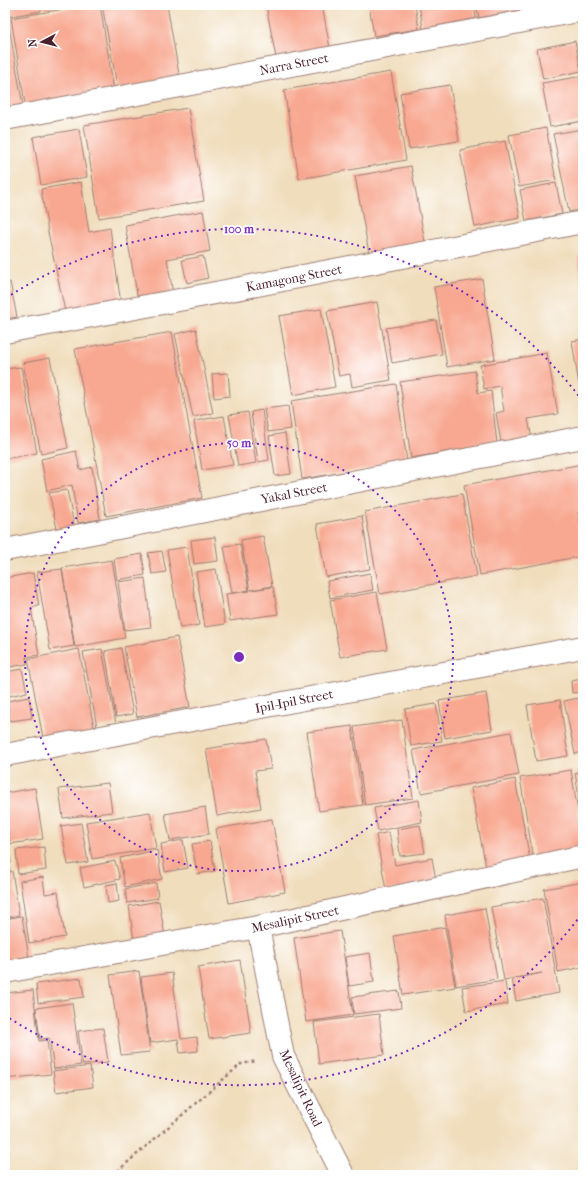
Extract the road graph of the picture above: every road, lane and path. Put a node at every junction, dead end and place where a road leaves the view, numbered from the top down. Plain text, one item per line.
1 (583, 10) edge
2 (5, 119) edge
3 (583, 222) edge
4 (5, 332) edge
5 (583, 437) edge
6 (5, 550) edge
7 (583, 647) edge
8 (5, 755) edge
9 (583, 856) edge
10 (258, 927) junction
11 (5, 972) edge
12 (283, 1056) junction
13 (114, 1175) edge
14 (343, 1175) edge

1 - 2 street, Narra Street
3 - 4 street, Kamagong Street
5 - 6 street, Yakal Street
7 - 8 street, Ipil-Ipil Street
9 - 10 street, Mesalipit Street
10 - 11 street, Mesalipit Street
10 - 12 street, Mesalipit Road
12 - 13 path
12 - 14 street, Mesalipit Road

